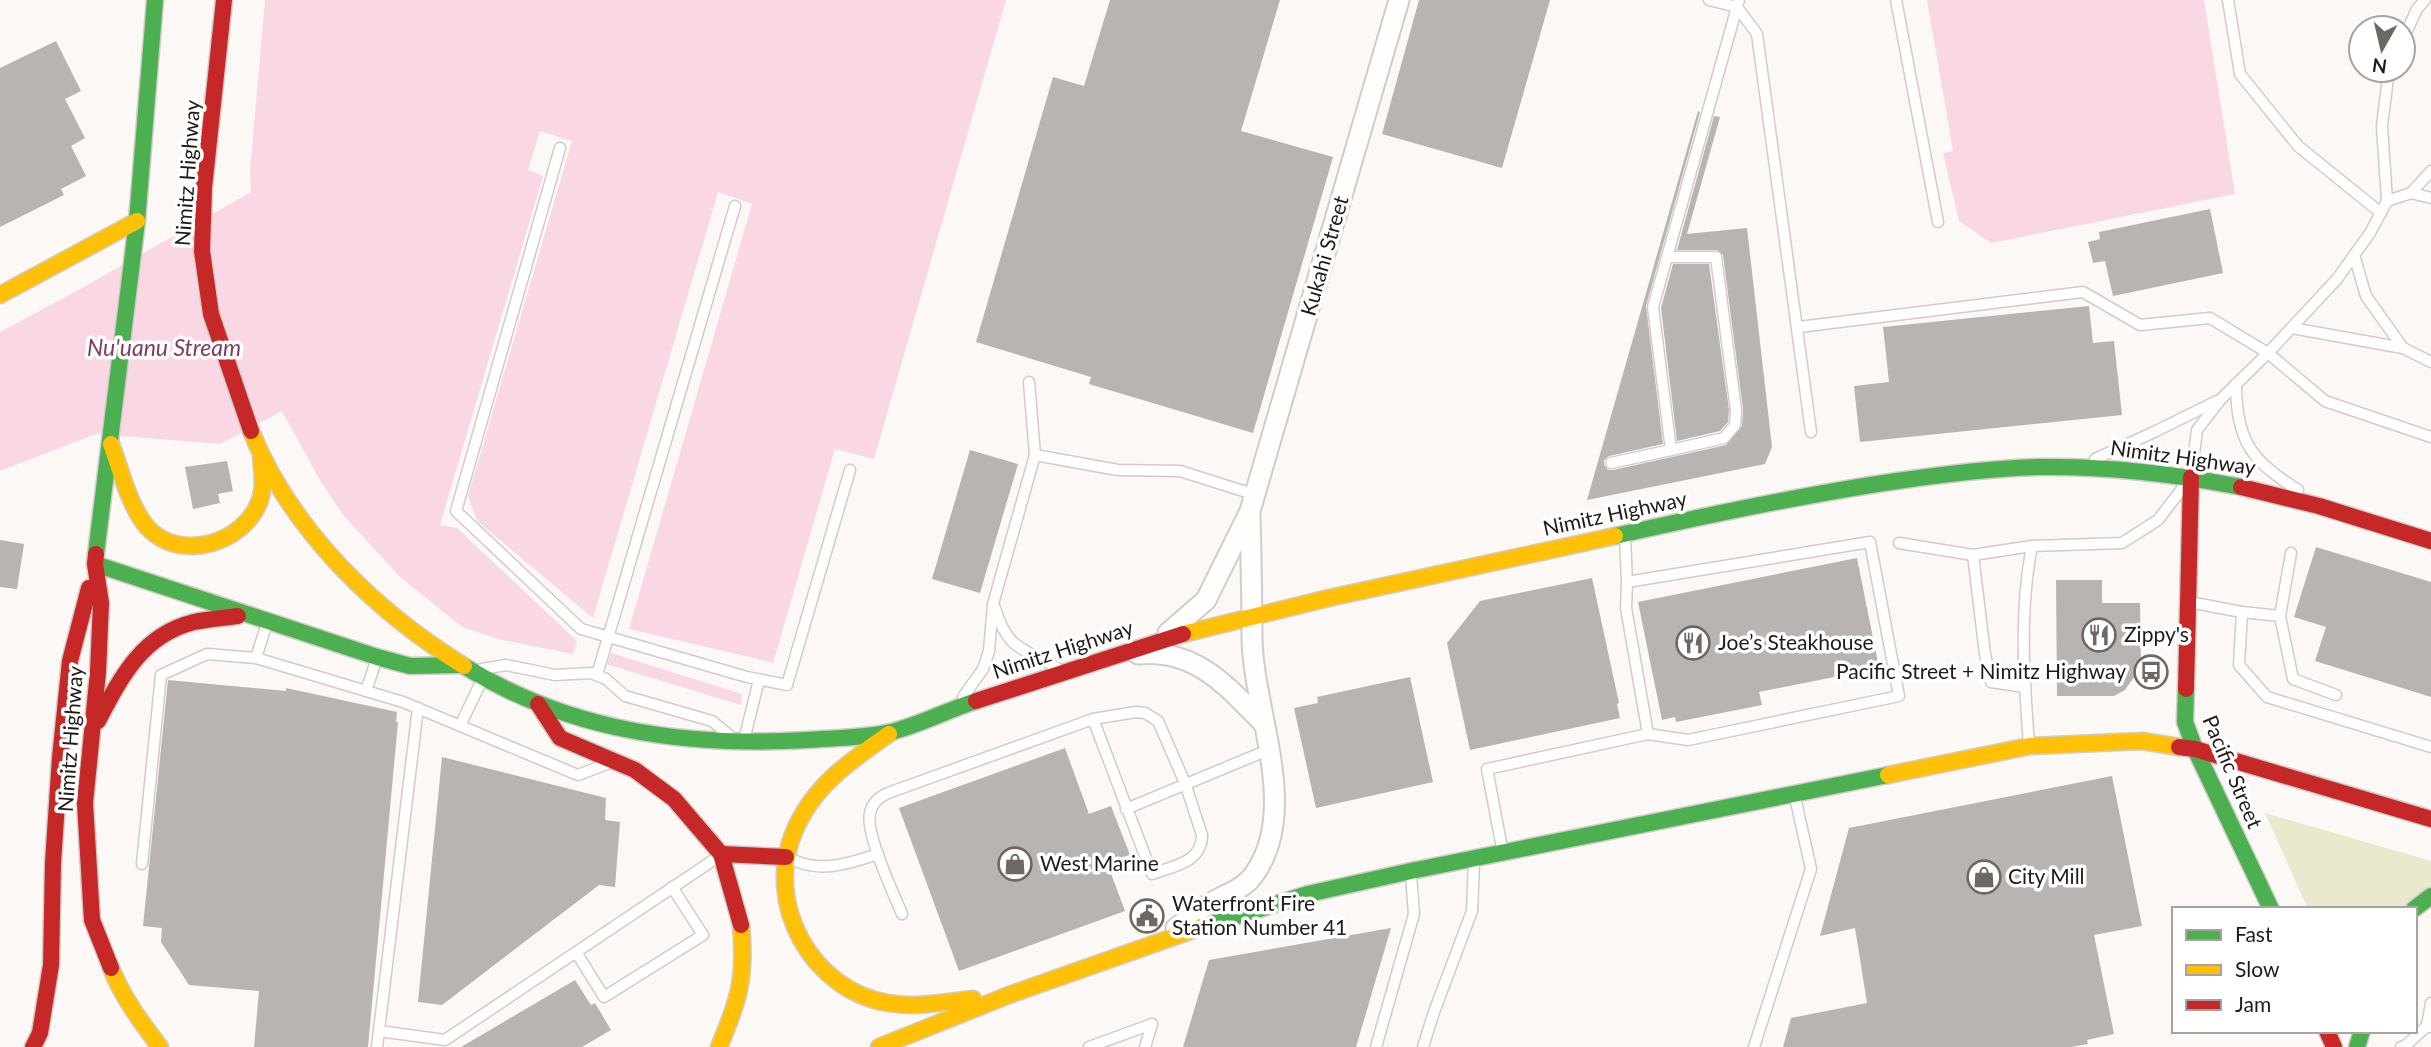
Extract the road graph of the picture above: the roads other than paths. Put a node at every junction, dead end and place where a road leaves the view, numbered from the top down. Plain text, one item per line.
1 (155, 0) edge
2 (224, 0) edge
3 (1399, 0) edge
4 (1709, 0) edge
5 (1896, 0) edge
6 (2228, 0) edge
7 (2425, 0) edge
8 (1738, 4) edge
9 (2415, 14) edge
10 (2387, 84) edge
11 (560, 148) dead end
12 (2431, 171) edge
13 (2411, 193) junction
14 (2431, 198) edge
15 (2387, 201) junction
16 (735, 206) dead end
17 (2381, 213) junction
18 (1938, 222) dead end
19 (136, 229) junction
20 (2354, 256) junction
21 (1667, 257) junction
22 (0, 295) edge
23 (1798, 327) junction
24 (2292, 328) junction
25 (2403, 348) junction
26 (2268, 354) junction
27 (2431, 362) edge
28 (1029, 382) dead end
29 (2236, 384) junction
30 (2221, 399) junction
31 (1811, 432) dead end
32 (2431, 437) edge
33 (109, 440) junction
34 (1671, 450) junction
35 (261, 454) junction
36 (1035, 455) junction
37 (1611, 463) dead end
38 (2076, 467) junction
39 (850, 470) dead end
40 (2191, 477) junction
41 (1253, 503) junction
42 (2325, 506) junction
43 (1625, 534) junction
44 (2431, 541) edge
45 (1899, 543) dead end
46 (2032, 547) junction
47 (2291, 553) dead end
48 (1973, 555) junction
49 (95, 564) junction
50 (1628, 582) junction
51 (2189, 602) junction
52 (993, 604) junction
53 (2242, 612) junction
54 (245, 615) junction
55 (1254, 615) junction
56 (2280, 616) junction
57 (268, 622) junction
58 (608, 639) junction
59 (1159, 640) junction
60 (377, 657) junction
61 (1105, 658) junction
62 (256, 659) junction
63 (1063, 671) junction
64 (470, 672) junction
65 (597, 675) junction
66 (759, 680) junction
67 (2025, 687) junction
68 (366, 691) junction
69 (2336, 695) dead end
70 (538, 704) junction
71 (956, 707) junction
72 (418, 708) junction
73 (1093, 719) junction
74 (1263, 723) junction
75 (460, 726) junction
76 (892, 732) junction
77 (1648, 734) junction
78 (90, 736) junction
79 (743, 745) junction
80 (2029, 746) junction
81 (2431, 747) edge
82 (2195, 749) junction
83 (1268, 750) junction
84 (614, 761) junction
85 (1185, 783) junction
86 (1794, 793) junction
87 (1126, 809) junction
88 (2431, 819) edge
89 (1503, 852) junction
90 (721, 854) junction
91 (878, 854) junction
92 (786, 857) junction
93 (1474, 858) junction
94 (142, 864) dead end
95 (1411, 871) junction
96 (672, 887) junction
97 (2431, 896) edge
98 (2270, 907) edge
99 (2417, 907) edge
100 (902, 914) dead end
101 (1160, 940) junction
102 (576, 952) junction
103 (1009, 995) junction
104 (2431, 1003) edge
105 (2429, 1027) edge
106 (379, 1031) junction
107 (33, 1047) edge
108 (160, 1047) edge
109 (377, 1047) edge
110 (719, 1047) edge
111 (879, 1047) edge
112 (1089, 1047) edge
113 (1145, 1047) edge
114 (1376, 1047) edge
115 (1423, 1047) edge
116 (1754, 1047) edge
117 (2401, 1047) edge

1 - 19 main road, Nimitz Highway
2 - 35 main road, Nimitz Highway
3 - 41 street, Kukahi Street
4 - 8 lane
5 - 18 lane
6 - 17 lane
7 - 9 lane
8 - 21 lane
8 - 23 lane
10 - 15 lane
11 - 58 lane
12 - 13 lane
13 - 14 lane
13 - 15 lane
15 - 17 lane
16 - 58 lane
17 - 20 lane
19 - 22 main road
19 - 33 main road, Nimitz Highway
20 - 24 lane
20 - 25 lane
21 - 34 lane
21 - 34 lane
23 - 26 lane
23 - 31 lane
24 - 25 lane
24 - 26 lane
25 - 27 lane
26 - 29 lane
26 - 32 lane
28 - 36 lane
29 - 30 lane
29 - 42 lane
30 - 38 lane
30 - 40 lane
33 - 35 main road
33 - 49 main road, Nimitz Highway
34 - 37 lane
35 - 64 main road, Nimitz Highway
36 - 41 lane
36 - 52 lane
38 - 40 main road, Nimitz Highway
38 - 43 main road, Nimitz Highway
39 - 66 lane
40 - 42 main road, Nimitz Highway
40 - 46 lane
40 - 51 main road, Pacific Street
41 - 55 street, Kukahi Street
41 - 59 street, Kukahi Street
42 - 44 main road, Nimitz Highway
43 - 50 lane
43 - 55 main road, Nimitz Highway
45 - 48 lane
46 - 48 lane
46 - 67 lane
47 - 56 lane
48 - 67 lane
49 - 54 main road
49 - 78 main road, Nimitz Highway
49 - 107 main road
50 - 77 lane
50 - 77 lane
51 - 53 lane
51 - 82 main road, Pacific Street
52 - 63 lane
52 - 71 lane
53 - 56 lane
53 - 81 lane
54 - 57 main road
54 - 78 main road
55 - 59 main road, Nimitz Highway
55 - 74 street, Kukahi Street
56 - 69 lane
57 - 60 main road
57 - 62 lane
58 - 65 lane
58 - 66 lane
59 - 61 main road, Nimitz Highway
60 - 64 main road
60 - 68 lane
61 - 63 main road, Nimitz Highway
61 - 74 street
62 - 68 lane
62 - 94 lane
63 - 71 main road, Nimitz Highway
64 - 65 lane
64 - 70 main road, Nimitz Highway
64 - 75 lane
65 - 79 lane
66 - 79 lane
67 - 80 lane
68 - 72 lane
70 - 79 main road, Nimitz Highway
70 - 84 main road
71 - 76 main road, Nimitz Highway
72 - 75 lane
72 - 106 lane
73 - 85 lane
73 - 87 lane
73 - 91 lane
74 - 83 street, Kukahi Street
75 - 84 lane
76 - 79 main road, Nimitz Highway
76 - 92 main road
77 - 89 lane
78 - 108 main road, Nimitz Highway
80 - 82 main road
80 - 86 main road
82 - 88 main road
82 - 98 main road, Pacific Street
83 - 85 lane
83 - 101 street, Kukahi Street
84 - 90 main road
85 - 87 lane
85 - 87 lane
86 - 89 main road
86 - 116 lane
89 - 93 main road
90 - 92 main road
90 - 96 lane
90 - 110 main road
91 - 92 lane
91 - 100 lane
92 - 103 main road
93 - 95 main road
93 - 115 lane
95 - 101 main road
95 - 114 lane
96 - 102 lane
96 - 102 lane
97 - 99 main road
101 - 103 main road
102 - 106 lane
103 - 111 main road
104 - 105 lane
105 - 117 lane
106 - 109 lane
112 - 113 lane

